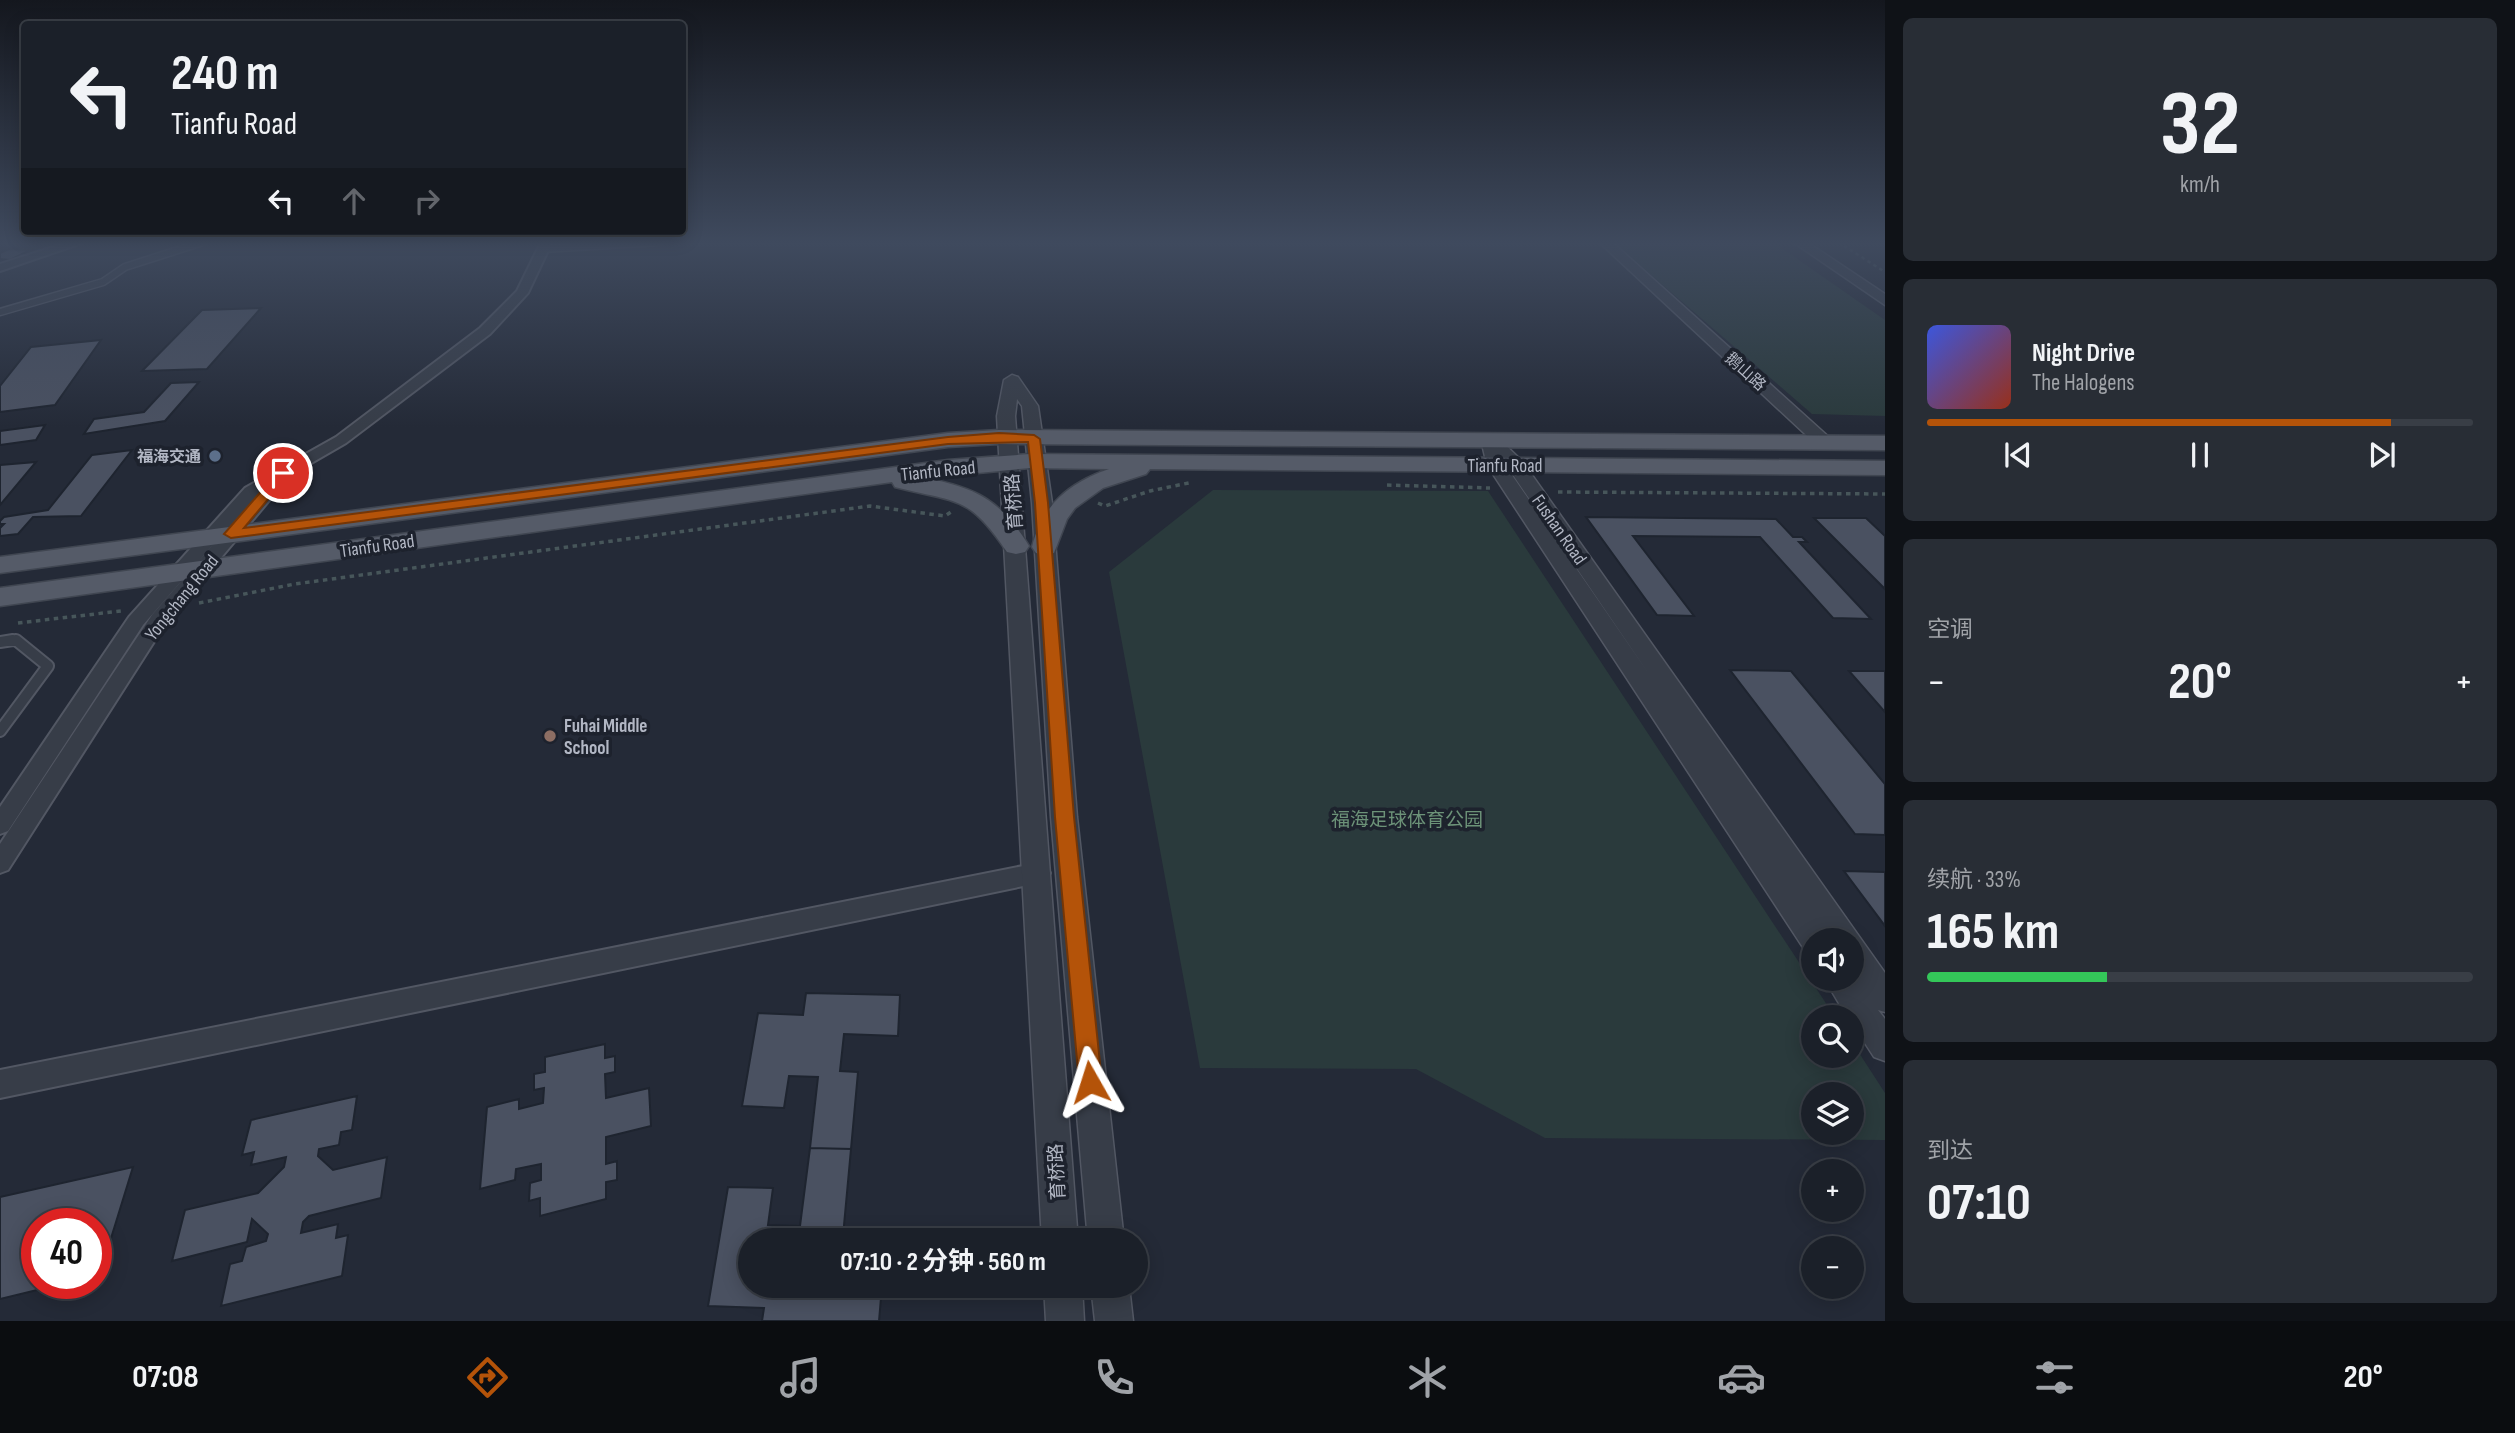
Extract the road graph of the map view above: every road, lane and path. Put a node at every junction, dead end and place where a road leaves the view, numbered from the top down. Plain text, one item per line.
1 (29, 304) edge
2 (512, 304) edge
3 (1672, 304) edge
4 (0, 312) edge
5 (1490, 440) junction
6 (1825, 443) junction
7 (1885, 443) edge
8 (1009, 450) junction
9 (1035, 450) junction
10 (1194, 462) junction
11 (1506, 465) junction
12 (1885, 467) edge
13 (852, 480) junction
14 (958, 507) dead end
15 (221, 536) junction
16 (1016, 546) junction
17 (1045, 547) junction
18 (0, 565) edge
19 (190, 571) junction
20 (0, 597) edge
21 (146, 609) junction
22 (167, 609) junction
23 (13, 624) dead end
24 (0, 642) edge
25 (0, 731) edge
26 (0, 825) edge
27 (0, 863) edge
28 (1038, 873) junction
29 (1806, 928) edge
30 (1836, 928) edge
31 (1864, 967) edge
32 (1848, 991) edge
33 (1885, 998) edge
34 (1885, 1046) edge
35 (0, 1084) edge
36 (1059, 1228) edge
37 (1105, 1228) edge
38 (1064, 1298) edge
39 (1111, 1298) edge
40 (1065, 1321) edge
41 (1114, 1321) edge

1 - 4 lane
2 - 15 street, Yongchang Road
3 - 6 street, 鹅山路
5 - 6 main road, Tianfu Road
5 - 9 main road, Tianfu Road
5 - 11 street, Fushan Road
6 - 7 main road, Tianfu Road
8 - 9 main road, Tianfu Road
8 - 9 street, 育桥路
8 - 13 main road, Tianfu Road
8 - 15 main road, Tianfu Road
8 - 16 street, 育桥路
9 - 10 main road, Tianfu Road
9 - 17 street, 育桥路
10 - 11 main road, Tianfu Road
10 - 17 main road
11 - 12 main road, Tianfu Road
11 - 29 street, Fushan Road
11 - 30 street, Fushan Road
13 - 16 main road
13 - 19 main road, Tianfu Road
14 - 22 path
15 - 18 main road, Tianfu Road
15 - 19 street, Yongchang Road
16 - 28 street, 育桥路
17 - 37 street, 育桥路
19 - 20 main road, Tianfu Road
19 - 21 street, Yongchang Road
19 - 22 street, Yongchang Road
21 - 23 path
21 - 26 street, Yongchang Road
22 - 27 street, Yongchang Road
24 - 25 lane
28 - 35 street
28 - 36 street, 育桥路
31 - 33 street
32 - 34 street
38 - 40 street
39 - 41 street

